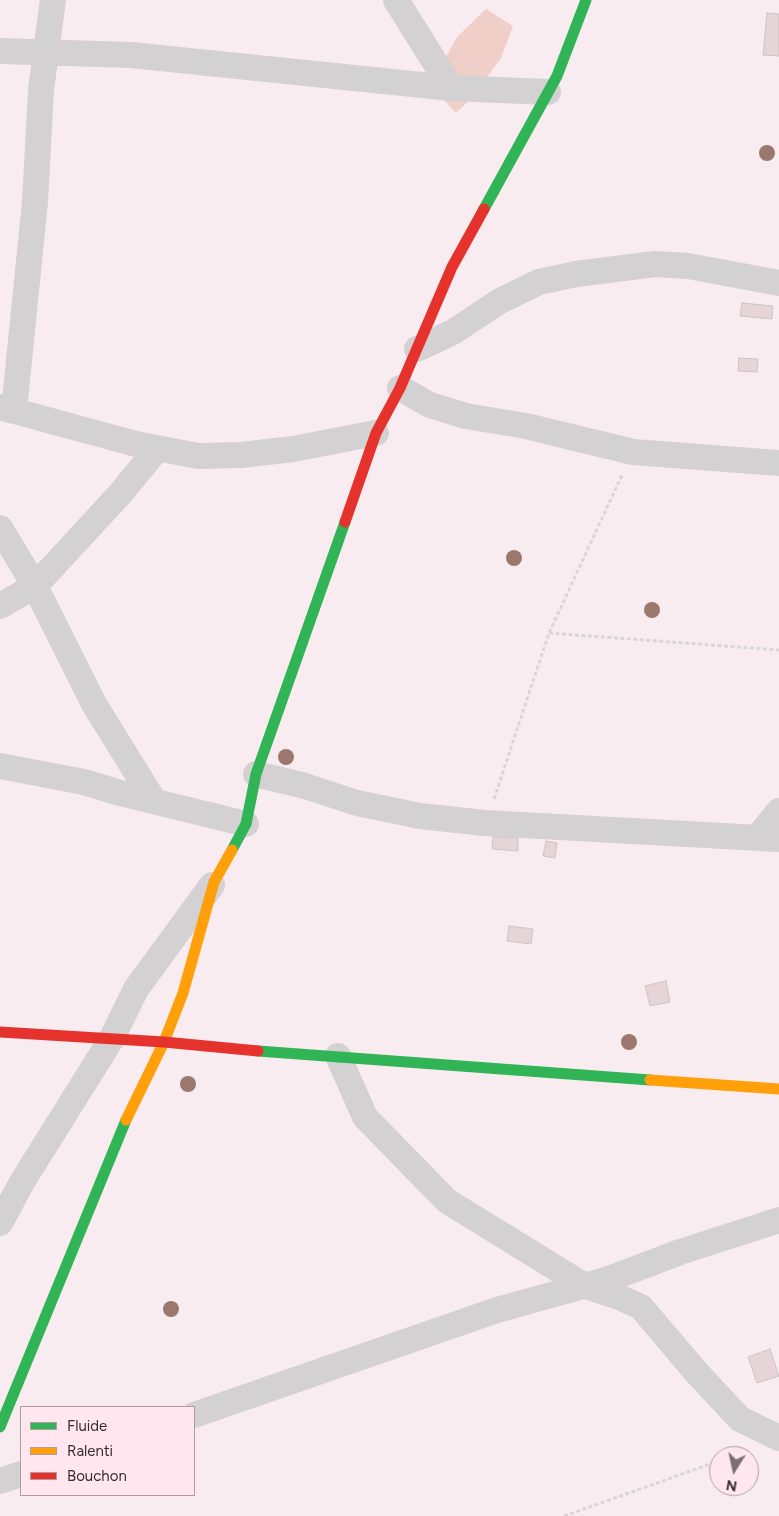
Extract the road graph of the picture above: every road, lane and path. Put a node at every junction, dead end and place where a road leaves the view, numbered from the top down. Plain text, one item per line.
1 (53, 0) edge
2 (396, 0) edge
3 (586, 0) edge
4 (0, 51) edge
5 (46, 53) junction
6 (451, 88) junction
7 (548, 92) junction
8 (779, 283) edge
9 (417, 349) junction
10 (400, 388) junction
11 (7, 408) edge
12 (376, 433) junction
13 (157, 449) junction
14 (633, 452) junction
15 (779, 462) edge
16 (0, 528) edge
17 (35, 586) junction
18 (0, 606) edge
19 (549, 633) junction
20 (779, 650) edge
21 (0, 766) edge
22 (256, 774) junction
23 (154, 801) junction
24 (779, 811) edge
25 (486, 823) junction
26 (246, 824) junction
27 (768, 838) edge
28 (214, 882) junction
29 (0, 1032) edge
30 (112, 1038) junction
31 (164, 1042) junction
32 (338, 1056) junction
33 (779, 1089) edge
34 (779, 1220) edge
35 (0, 1223) edge
36 (585, 1286) junction
37 (195, 1415) edge
38 (0, 1427) edge
39 (779, 1438) edge
40 (709, 1465) edge
41 (20, 1474) edge
42 (0, 1481) edge
43 (564, 1516) edge

1 - 5 street
2 - 6 street
3 - 7 street
4 - 5 street
5 - 6 street
5 - 11 street
6 - 7 street
7 - 9 street
8 - 9 street
9 - 10 street
10 - 12 street
10 - 14 street
11 - 13 street
12 - 13 street
12 - 22 street
13 - 17 street
14 - 15 street
14 - 19 path
16 - 17 street
17 - 18 street
17 - 23 street
19 - 20 path
19 - 25 path
21 - 23 street
22 - 25 street
22 - 26 street
23 - 26 street
24 - 27 street
25 - 27 street
26 - 28 street
28 - 30 street
28 - 31 street
29 - 30 street
30 - 31 street
30 - 35 street
31 - 32 street
31 - 38 street
32 - 33 street
32 - 36 street
34 - 36 street
36 - 37 street
36 - 39 street
40 - 43 path
41 - 42 street

